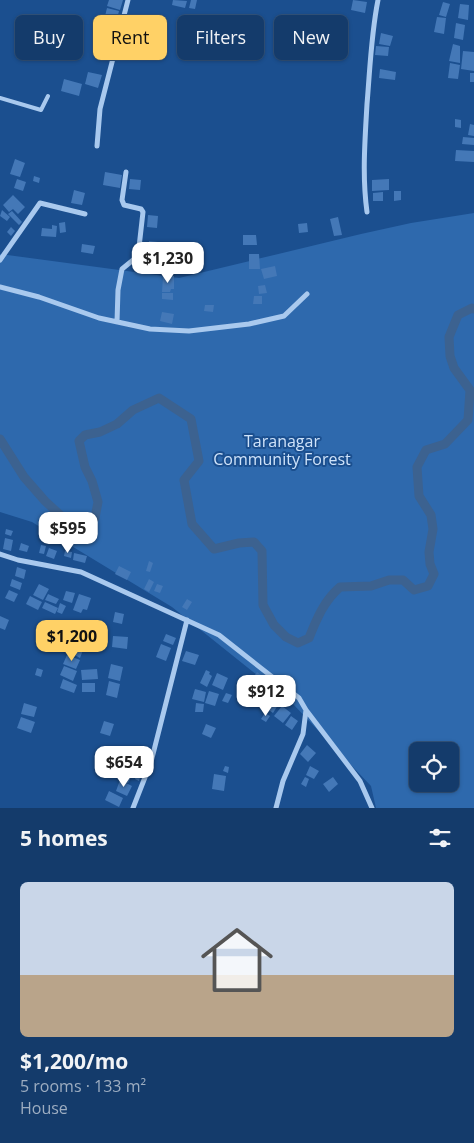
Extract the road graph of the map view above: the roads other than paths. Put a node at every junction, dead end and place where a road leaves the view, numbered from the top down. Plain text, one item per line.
1 (128, 0) edge
2 (378, 0) edge
3 (48, 96) dead end
4 (0, 98) edge
5 (96, 146) dead end
6 (126, 172) dead end
7 (367, 212) dead end
8 (85, 214) dead end
9 (0, 260) edge
10 (0, 287) edge
11 (307, 294) dead end
12 (117, 322) junction
13 (0, 554) edge
14 (187, 620) junction
15 (306, 710) junction
16 (133, 808) edge
17 (276, 808) edge
18 (372, 808) edge

1 - 5 street
2 - 7 street
3 - 4 lane
6 - 12 street
8 - 9 street
10 - 12 street
11 - 12 street
13 - 14 street
14 - 15 street
14 - 16 street
15 - 17 street
15 - 18 street

